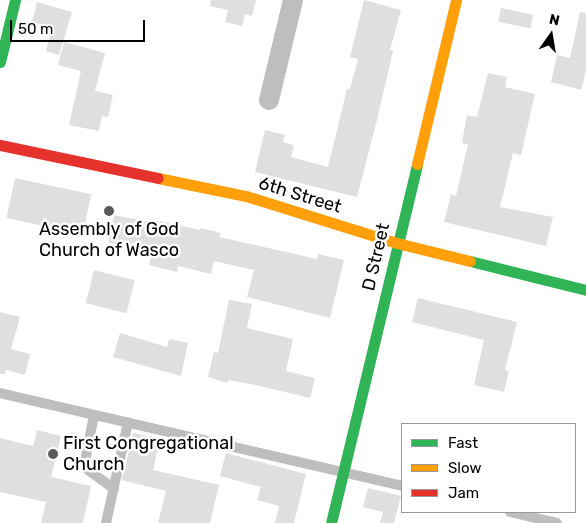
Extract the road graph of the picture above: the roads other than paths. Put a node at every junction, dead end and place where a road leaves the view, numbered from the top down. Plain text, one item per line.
1 (15, 0) edge
2 (293, 0) edge
3 (456, 0) edge
4 (0, 62) edge
5 (269, 100) dead end
6 (0, 145) edge
7 (398, 244) junction
8 (586, 290) edge
9 (0, 393) edge
10 (94, 415) junction
11 (128, 422) junction
12 (343, 472) junction
13 (401, 486) edge
14 (114, 489) junction
15 (514, 513) edge
16 (106, 523) edge
17 (331, 523) edge
18 (557, 523) edge

1 - 4 street
2 - 5 street
3 - 7 street, D Street
6 - 7 street, 6th Street
7 - 8 street, 6th Street
7 - 12 street, D Street
9 - 10 lane
10 - 11 lane
10 - 14 lane
11 - 12 lane
11 - 14 lane
12 - 13 lane
12 - 17 street, D Street
14 - 16 lane
15 - 18 lane

